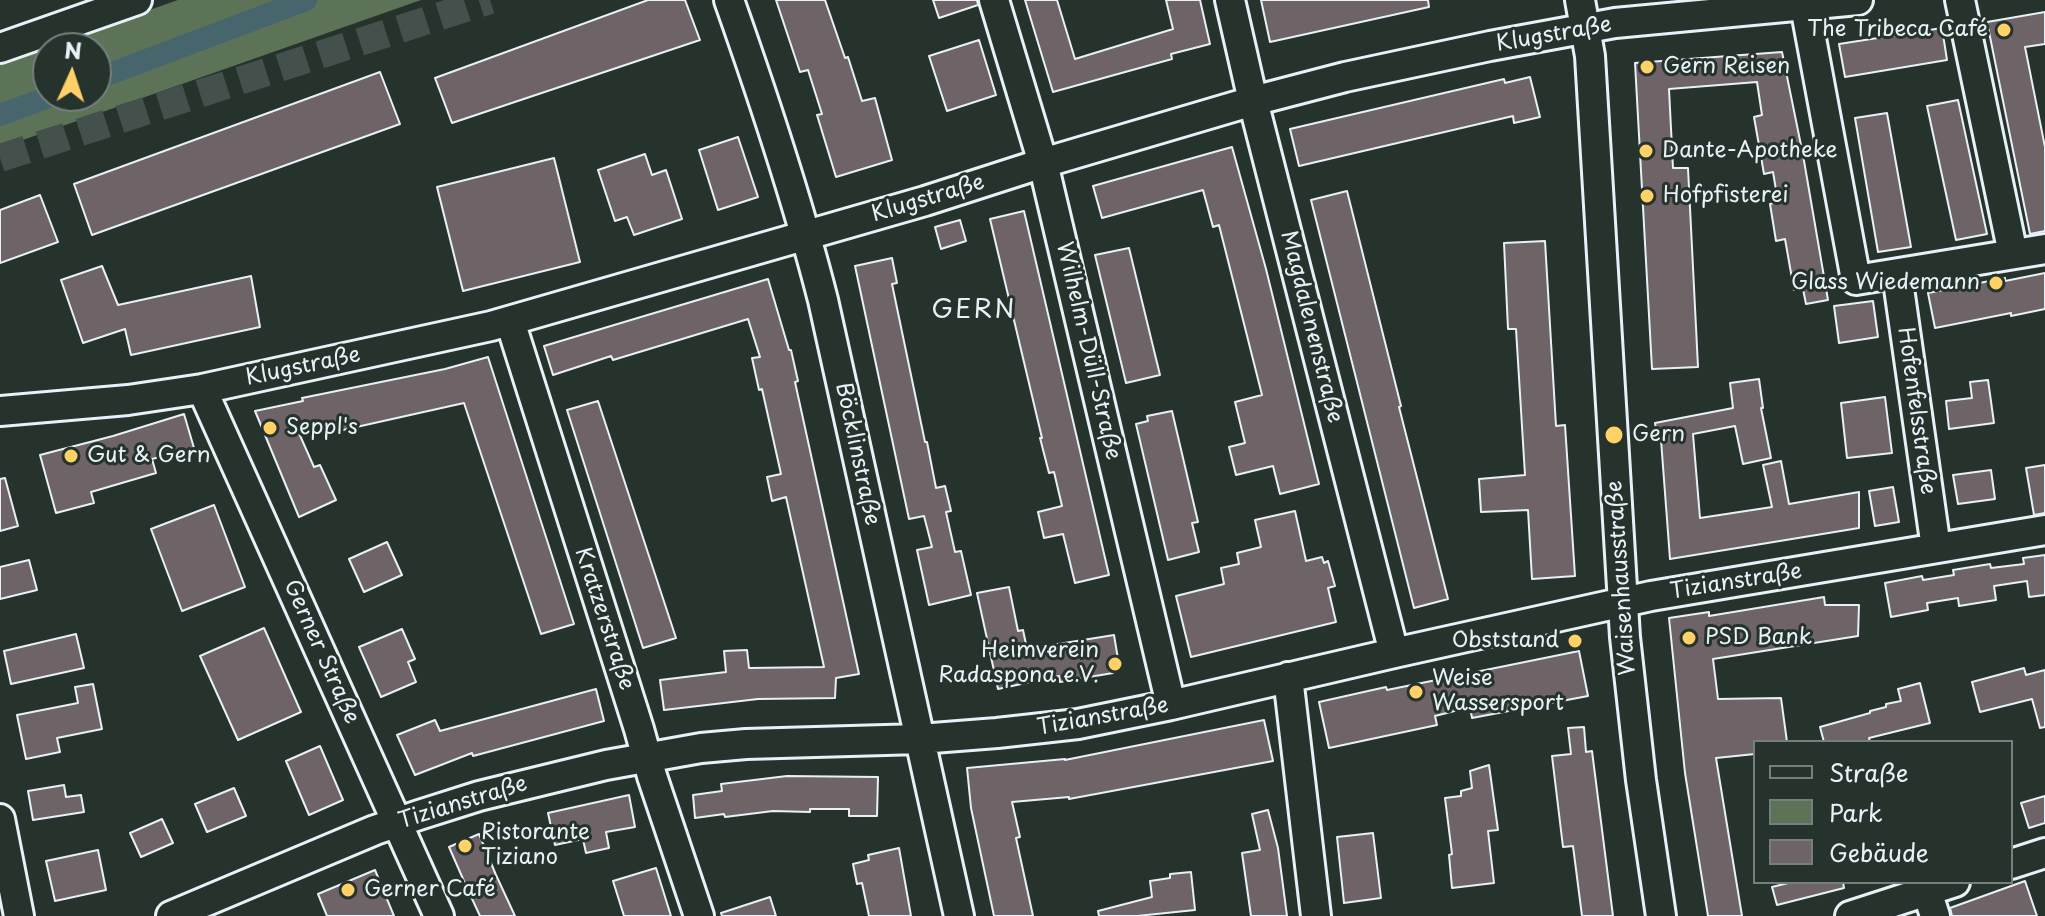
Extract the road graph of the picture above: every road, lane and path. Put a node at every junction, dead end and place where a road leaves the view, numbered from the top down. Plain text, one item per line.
1 (137, 0) edge
2 (729, 0) edge
3 (994, 0) edge
4 (1230, 0) edge
5 (1580, 0) edge
6 (1851, 0) edge
7 (1858, 0) edge
8 (1960, 0) edge
9 (1805, 6) junction
10 (1586, 29) junction
11 (0, 48) edge
12 (1253, 101) junction
13 (1043, 163) junction
14 (805, 234) junction
15 (2045, 249) edge
16 (2013, 254) junction
17 (1897, 274) junction
18 (510, 321) junction
19 (202, 389) junction
20 (0, 411) edge
21 (2045, 530) edge
22 (1936, 548) junction
23 (1622, 603) junction
24 (1394, 653) junction
25 (1288, 677) junction
26 (1171, 705) junction
27 (920, 739) junction
28 (647, 758) junction
29 (0, 819) edge
30 (398, 822) junction
31 (1953, 884) edge
32 (1931, 903) edge
33 (19, 916) edge
34 (171, 916) edge
35 (439, 916) edge
36 (699, 916) edge
37 (959, 916) edge
38 (1316, 916) edge
39 (1661, 916) edge
40 (1850, 916) edge

1 - 11 street
2 - 14 street, Böcklinstraße
3 - 13 street, Wilhelm-Düll-Straße
4 - 12 street, Magdalenenstraße
5 - 10 street, Waisenhausstraße
6 - 7 street, Klugstraße
6 - 9 street, Klugstraße
8 - 16 street
9 - 10 street, Klugstraße
9 - 17 street
10 - 12 street, Klugstraße
10 - 23 street, Waisenhausstraße
12 - 13 street, Klugstraße
12 - 24 street, Magdalenenstraße
13 - 14 street, Klugstraße
13 - 26 street, Wilhelm-Düll-Straße
14 - 18 street, Klugstraße
14 - 27 street, Böcklinstraße
15 - 16 street
16 - 17 street
17 - 22 street, Hofenfelsstraße
18 - 19 street, Klugstraße
18 - 28 street, Kratzerstraße
19 - 20 street, Klugstraße
19 - 30 street, Gerner Straße
21 - 22 street, Tizianstraße
22 - 23 street, Tizianstraße
23 - 24 street, Tizianstraße
23 - 39 street, Waisenhausstraße
24 - 25 street, Tizianstraße
25 - 26 street, Tizianstraße
25 - 38 street
26 - 27 street, Tizianstraße
27 - 28 street, Tizianstraße
27 - 37 street, Böcklinstraße
28 - 30 street, Tizianstraße
28 - 36 street, Kratzerstraße
29 - 33 street
30 - 34 street, Tizianstraße
30 - 35 street, Gerner Straße
31 - 32 street
32 - 40 street

